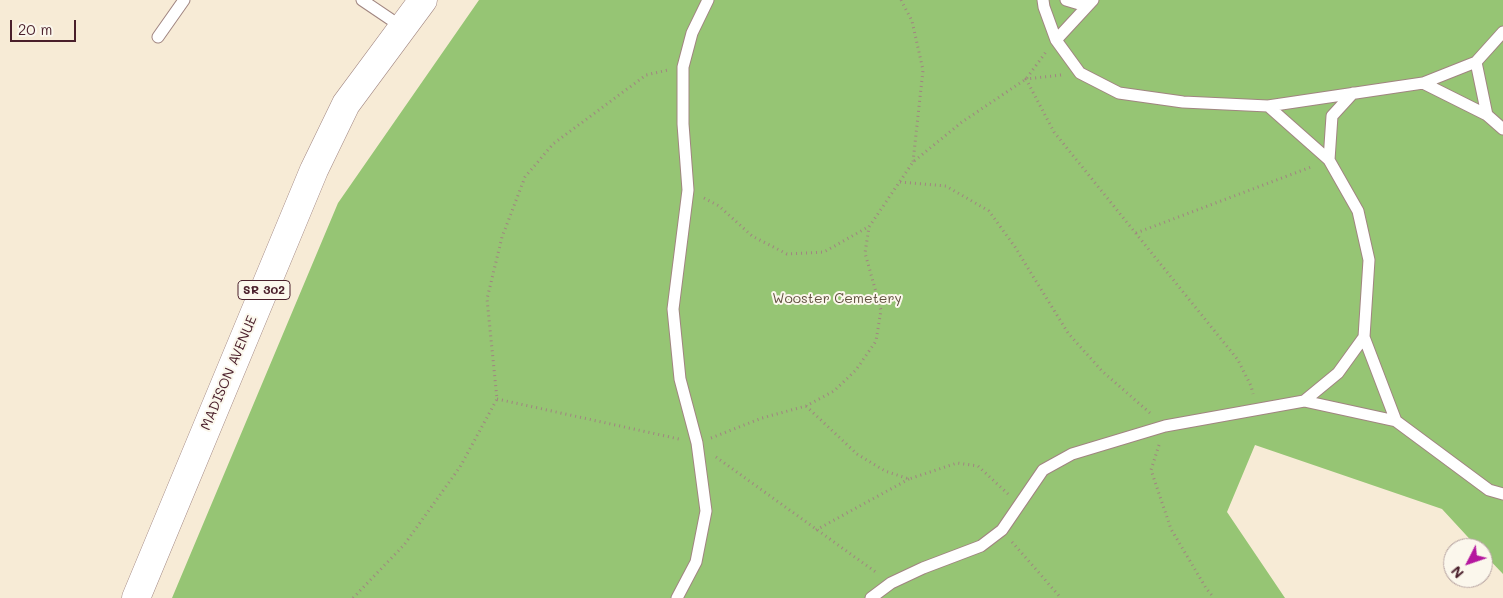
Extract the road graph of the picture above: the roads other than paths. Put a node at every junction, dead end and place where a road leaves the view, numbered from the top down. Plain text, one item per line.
1 (184, 0) edge
2 (362, 0) edge
3 (423, 0) edge
4 (708, 0) edge
5 (1043, 0) edge
6 (1066, 0) edge
7 (1090, 3) edge
8 (402, 28) junction
9 (1503, 32) edge
10 (158, 38) dead end
11 (1056, 40) junction
12 (1476, 62) junction
13 (1423, 83) junction
14 (1353, 93) junction
15 (1268, 106) junction
16 (1487, 115) junction
17 (1503, 129) edge
18 (1329, 160) junction
19 (1364, 337) junction
20 (1304, 401) junction
21 (1396, 422) junction
22 (1503, 494) edge
23 (136, 598) edge
24 (678, 598) edge
25 (871, 598) edge

1 - 10 lane
2 - 8 lane
3 - 8 main road, MADISON AVENUE / SR 302
4 - 24 lane
5 - 11 lane
6 - 7 lane
7 - 11 lane
8 - 23 main road, MADISON AVENUE / SR 302
9 - 12 lane
11 - 15 lane
12 - 13 lane
12 - 16 lane
13 - 14 lane
13 - 16 lane
14 - 15 lane
14 - 18 lane
15 - 18 lane
16 - 17 lane
18 - 19 lane
19 - 20 lane
19 - 21 lane
20 - 21 lane
20 - 25 lane
21 - 22 lane

